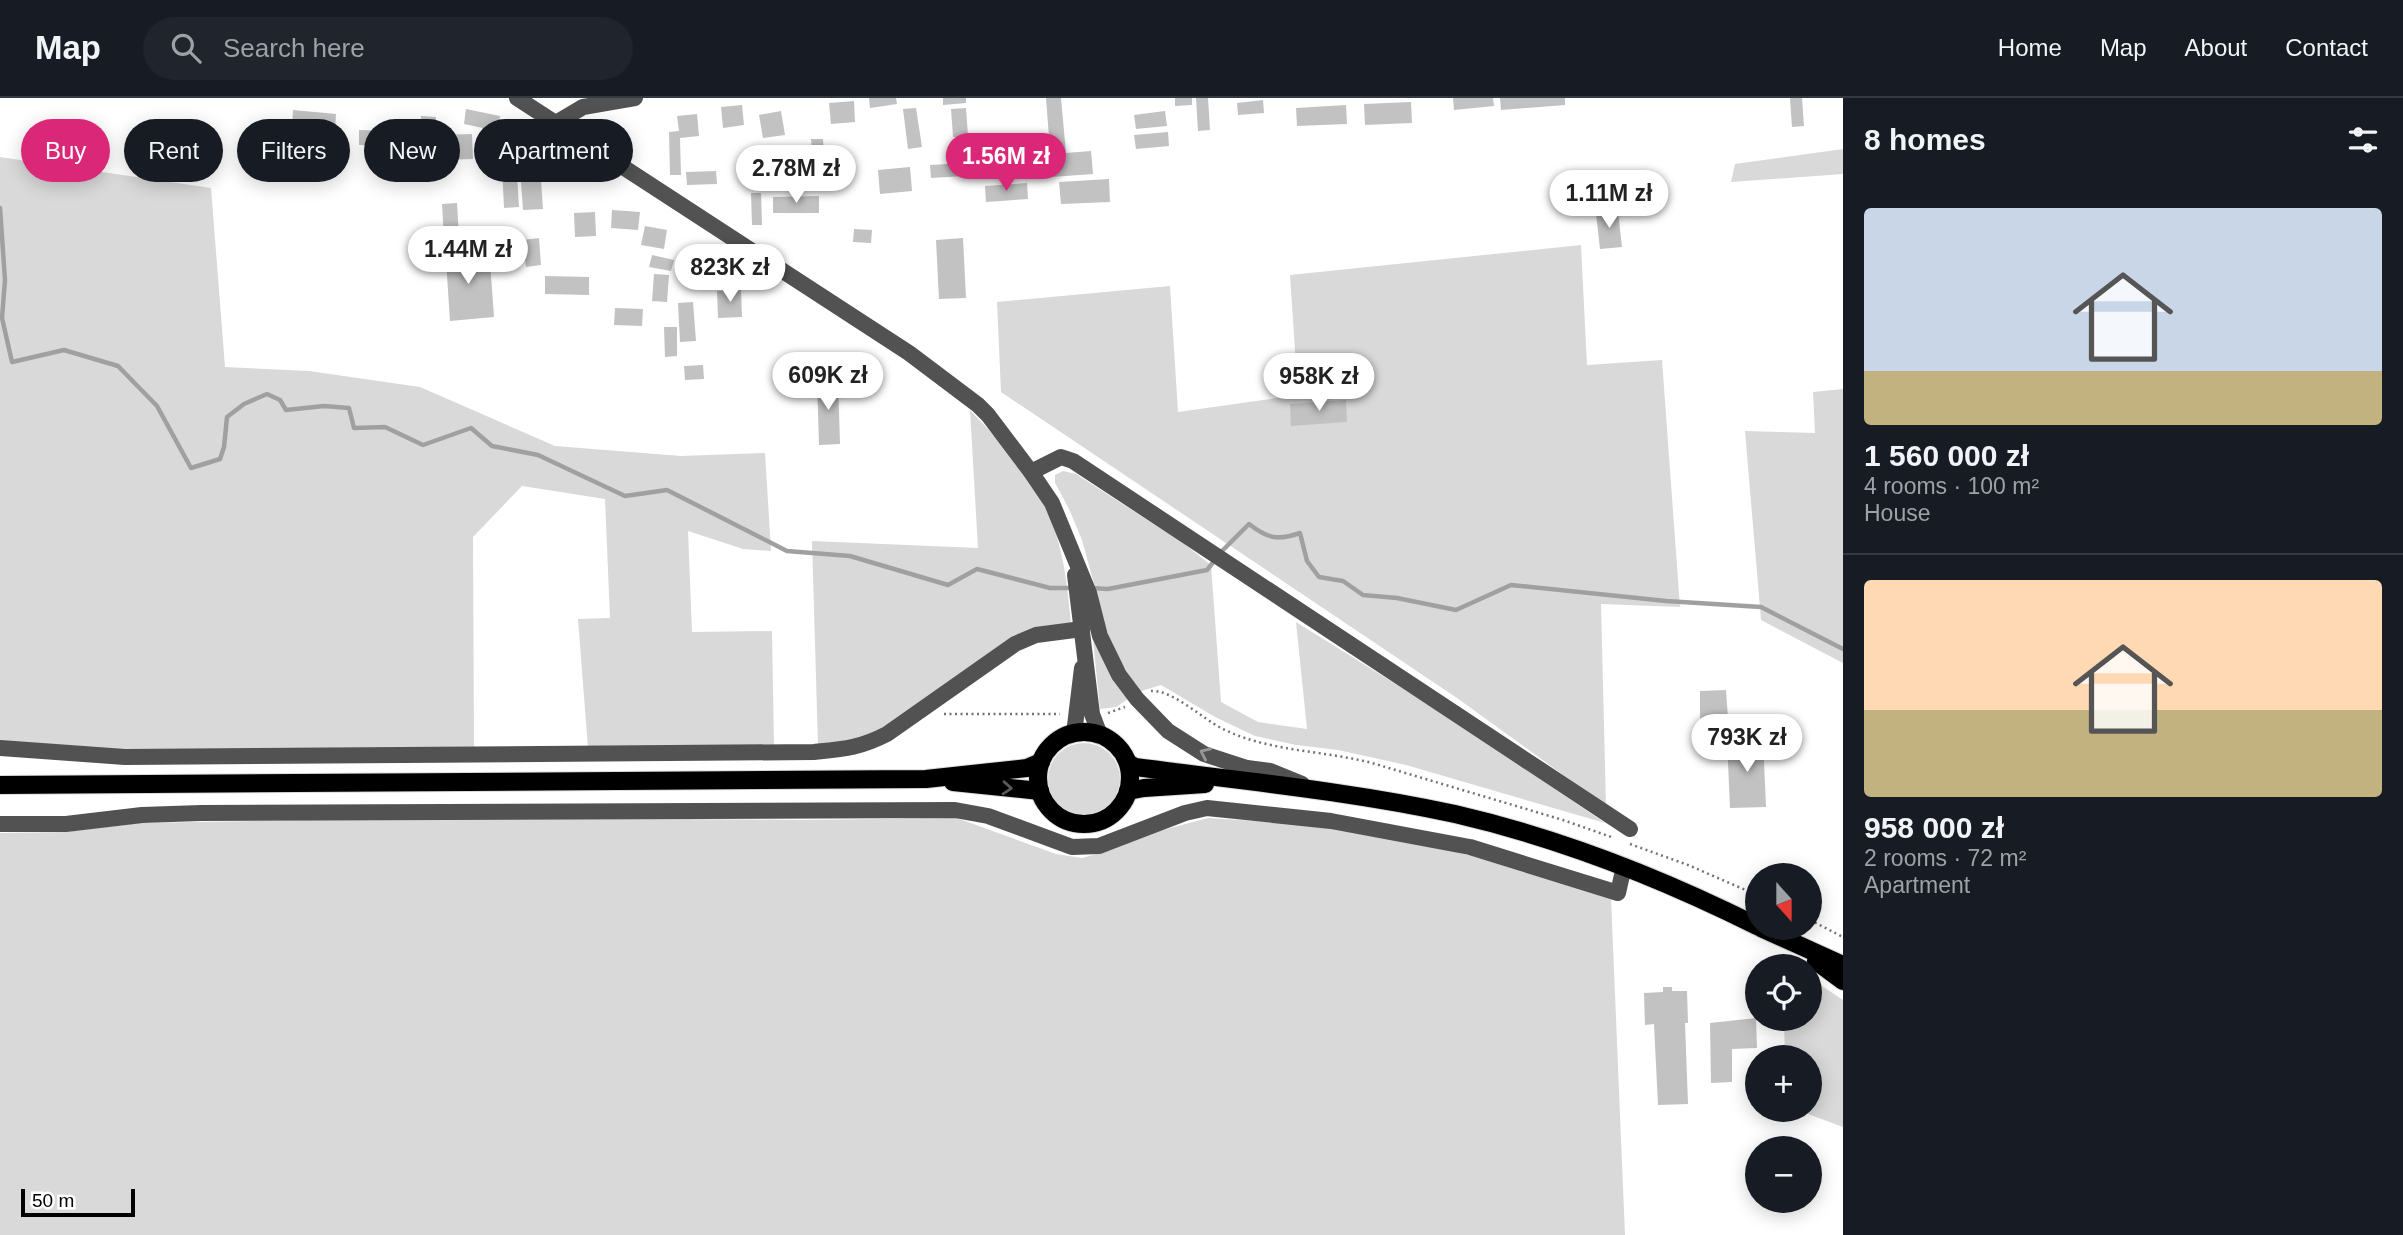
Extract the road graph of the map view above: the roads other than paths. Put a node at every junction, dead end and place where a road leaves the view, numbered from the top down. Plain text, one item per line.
1 (517, 98) edge
2 (635, 98) edge
3 (550, 119) edge
4 (563, 119) edge
5 (633, 174) edge
6 (1031, 472) junction
7 (1082, 589) junction
8 (1082, 629) junction
9 (1084, 655) junction
10 (1074, 734) junction
11 (1100, 735) junction
12 (0, 748) edge
13 (1041, 762) junction
14 (1128, 763) junction
15 (926, 779) junction
16 (1246, 782) junction
17 (3, 786) edge
18 (1318, 790) junction
19 (1040, 791) junction
20 (1128, 791) junction
21 (0, 824) edge
22 (1630, 829) dead end
23 (1624, 866) junction
24 (1745, 920) edge
25 (1786, 940) edge
26 (1794, 944) junction
27 (1843, 965) edge
28 (1843, 981) edge

1 - 3 street
2 - 4 street
5 - 6 street
6 - 7 street
6 - 22 street
7 - 8 street
18 -> 7 street
8 - 9 street
8 - 12 street
9 - 10 street
9 - 11 street
10 - 11 main road
10 - 13 main road
11 - 14 main road
13 - 15 main road
13 - 19 main road
14 - 16 main road
14 - 20 main road
15 - 17 main road
15 -> 19 main road
16 - 18 main road
16 - 20 main road
18 - 23 main road
19 - 20 main road
21 - 23 street
23 - 24 main road
25 - 26 main road
26 - 27 main road
26 - 28 main road

